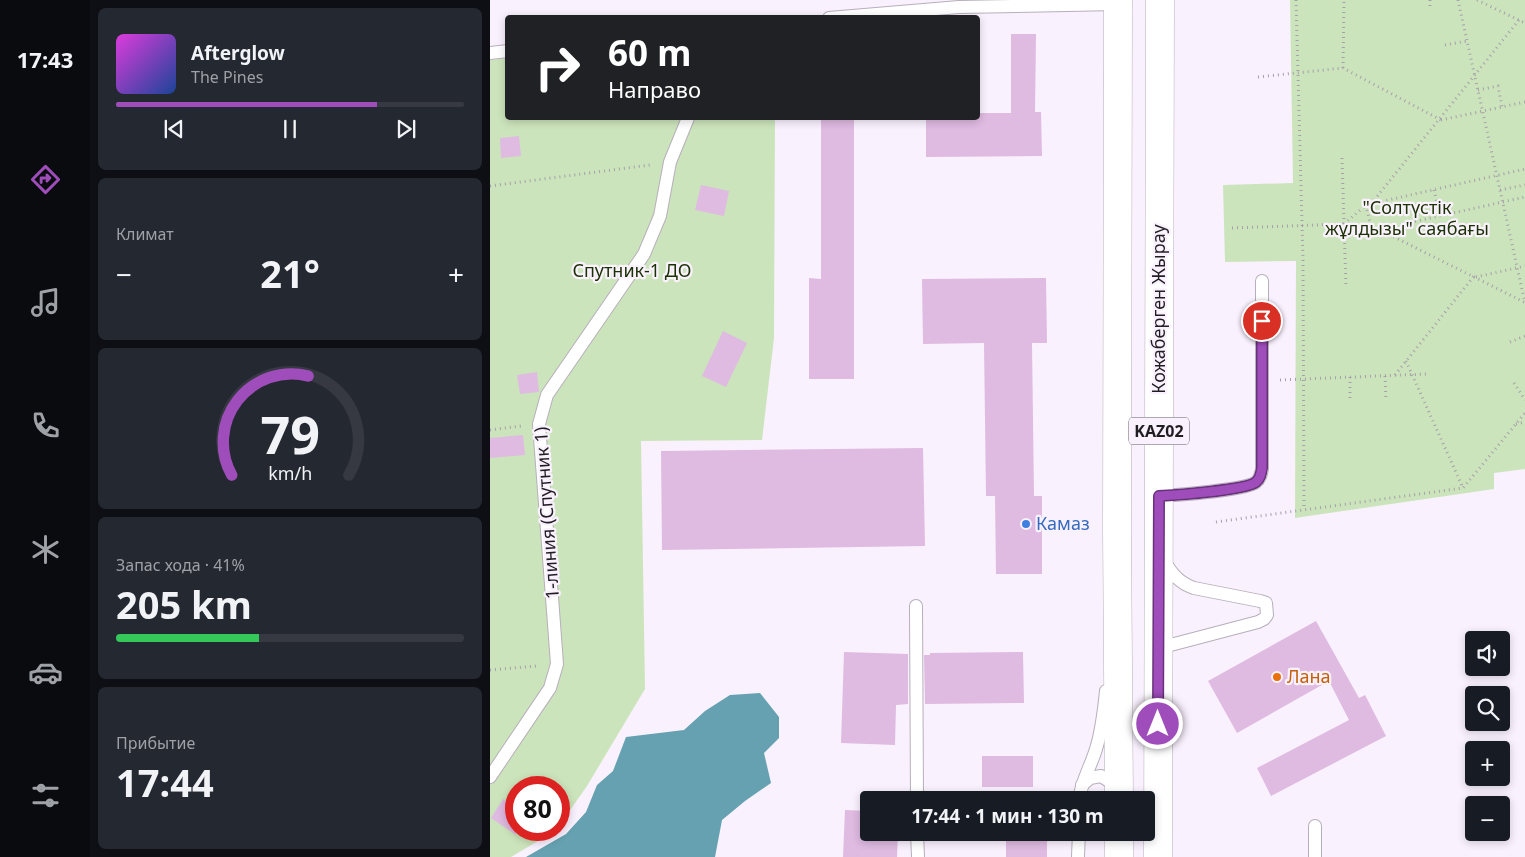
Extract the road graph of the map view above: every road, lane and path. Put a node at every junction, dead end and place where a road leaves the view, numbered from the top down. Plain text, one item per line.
1 (1160, 0) edge
2 (1296, 0) edge
3 (1344, 0) edge
4 (1430, 0) edge
5 (1458, 0) edge
6 (1477, 0) edge
7 (1118, 2) edge
8 (1430, 6) dead end
9 (864, 15) edge
10 (1519, 20) junction
11 (1525, 23) edge
12 (1467, 41) junction
13 (1445, 45) dead end
14 (505, 51) edge
15 (490, 53) edge
16 (1343, 68) junction
17 (1298, 72) junction
18 (1475, 75) junction
19 (1258, 76) dead end
20 (1478, 90) junction
21 (1525, 102) edge
22 (1502, 107) junction
23 (1482, 111) junction
24 (1439, 119) junction
25 (687, 120) edge
26 (1342, 158) dead end
27 (670, 162) junction
28 (1525, 170) edge
29 (1497, 176) junction
30 (1525, 185) edge
31 (490, 186) edge
32 (1434, 190) junction
33 (1500, 190) junction
34 (1525, 197) edge
35 (1503, 202) junction
36 (1371, 204) junction
37 (1366, 205) junction
38 (1440, 216) junction
39 (1344, 224) junction
40 (1302, 226) junction
41 (1232, 228) dead end
42 (1379, 230) junction
43 (1372, 231) junction
44 (1525, 266) edge
45 (1518, 268) junction
46 (1474, 277) junction
47 (1262, 281) dead end
48 (1346, 287) dead end
49 (1523, 287) edge
50 (1525, 302) edge
51 (1525, 336) edge
52 (1510, 342) dead end
53 (1406, 361) junction
54 (1426, 374) dead end
55 (1395, 375) junction
56 (1412, 375) junction
57 (1385, 376) junction
58 (1350, 377) junction
59 (1303, 379) junction
60 (1262, 381) junction
61 (1514, 382) dead end
62 (1525, 400) edge
63 (1350, 401) dead end
64 (1386, 401) dead end
65 (1525, 412) edge
66 (1525, 422) edge
67 (539, 424) junction
68 (1515, 424) junction
69 (490, 430) edge
70 (1463, 488) junction
71 (1159, 496) junction
72 (1304, 510) junction
73 (1216, 522) dead end
74 (1159, 548) junction
75 (1117, 574) junction
76 (916, 606) dead end
77 (1158, 648) junction
78 (557, 664) junction
79 (490, 670) edge
80 (490, 777) edge
81 (1082, 785) junction
82 (917, 791) edge
83 (1081, 791) edge
84 (1116, 791) edge
85 (1119, 791) edge
86 (1315, 826) dead end
87 (918, 841) edge
88 (1078, 841) edge
89 (1119, 841) edge
90 (918, 857) edge
91 (1078, 857) edge
92 (1119, 857) edge
93 (1158, 857) edge
94 (1315, 857) edge

1 - 71 highway, Кожаберген Жырау / KAZ02
2 - 17 path
3 - 16 path
4 - 8 path
5 - 12 path
6 - 10 path
7 - 9 lane
7 - 75 highway, KAZ02
10 - 11 path
10 - 18 path
12 - 13 path
12 - 18 path
14 - 15 lane
16 - 17 path
16 - 24 path
17 - 19 path
17 - 40 path
18 - 20 path
18 - 24 path
20 - 22 path
20 - 23 path
21 - 22 path
22 - 23 path
23 - 24 path
23 - 29 path
24 - 36 path
25 - 27 lane, 1-линия (Спутник 1)
26 - 39 path
27 - 31 path
27 - 67 lane, 1-линия (Спутник 1)
28 - 29 path
29 - 32 path
29 - 33 path
30 - 33 path
32 - 36 path
32 - 38 path
33 - 35 path
34 - 35 path
35 - 38 path
35 - 45 path
36 - 37 path
37 - 39 path
37 - 43 path
38 - 42 path
39 - 40 path
39 - 43 path
39 - 48 path
40 - 41 path
40 - 59 path
42 - 43 path
42 - 46 path
44 - 45 path
45 - 46 path
45 - 49 path
46 - 50 path
46 - 53 path
47 - 60 lane
49 - 50 path
51 - 52 path
53 - 55 path
53 - 56 path
54 - 56 path
55 - 56 path
55 - 57 path
56 - 70 path
57 - 58 path
57 - 64 path
58 - 59 path
58 - 63 path
59 - 60 path
59 - 72 path
60 - 71 lane
61 - 62 path
65 - 68 path
66 - 68 path
67 - 69 path
67 - 78 lane, 1-линия (Спутник 1)
68 - 70 path
70 - 72 path
71 - 74 highway, Кожаберген Жырау / KAZ02
72 - 73 path
74 - 77 highway, Кожаберген Жырау / KAZ02
74 - 77 lane
75 - 81 lane
75 - 85 highway, KAZ02
76 - 82 lane
77 - 93 highway, Кожаберген Жырау / KAZ02
78 - 79 path
78 - 80 lane, 1-линия (Спутник 1)
81 - 83 lane
81 - 84 lane
86 - 94 lane
87 - 90 lane
88 - 91 lane
89 - 92 highway

